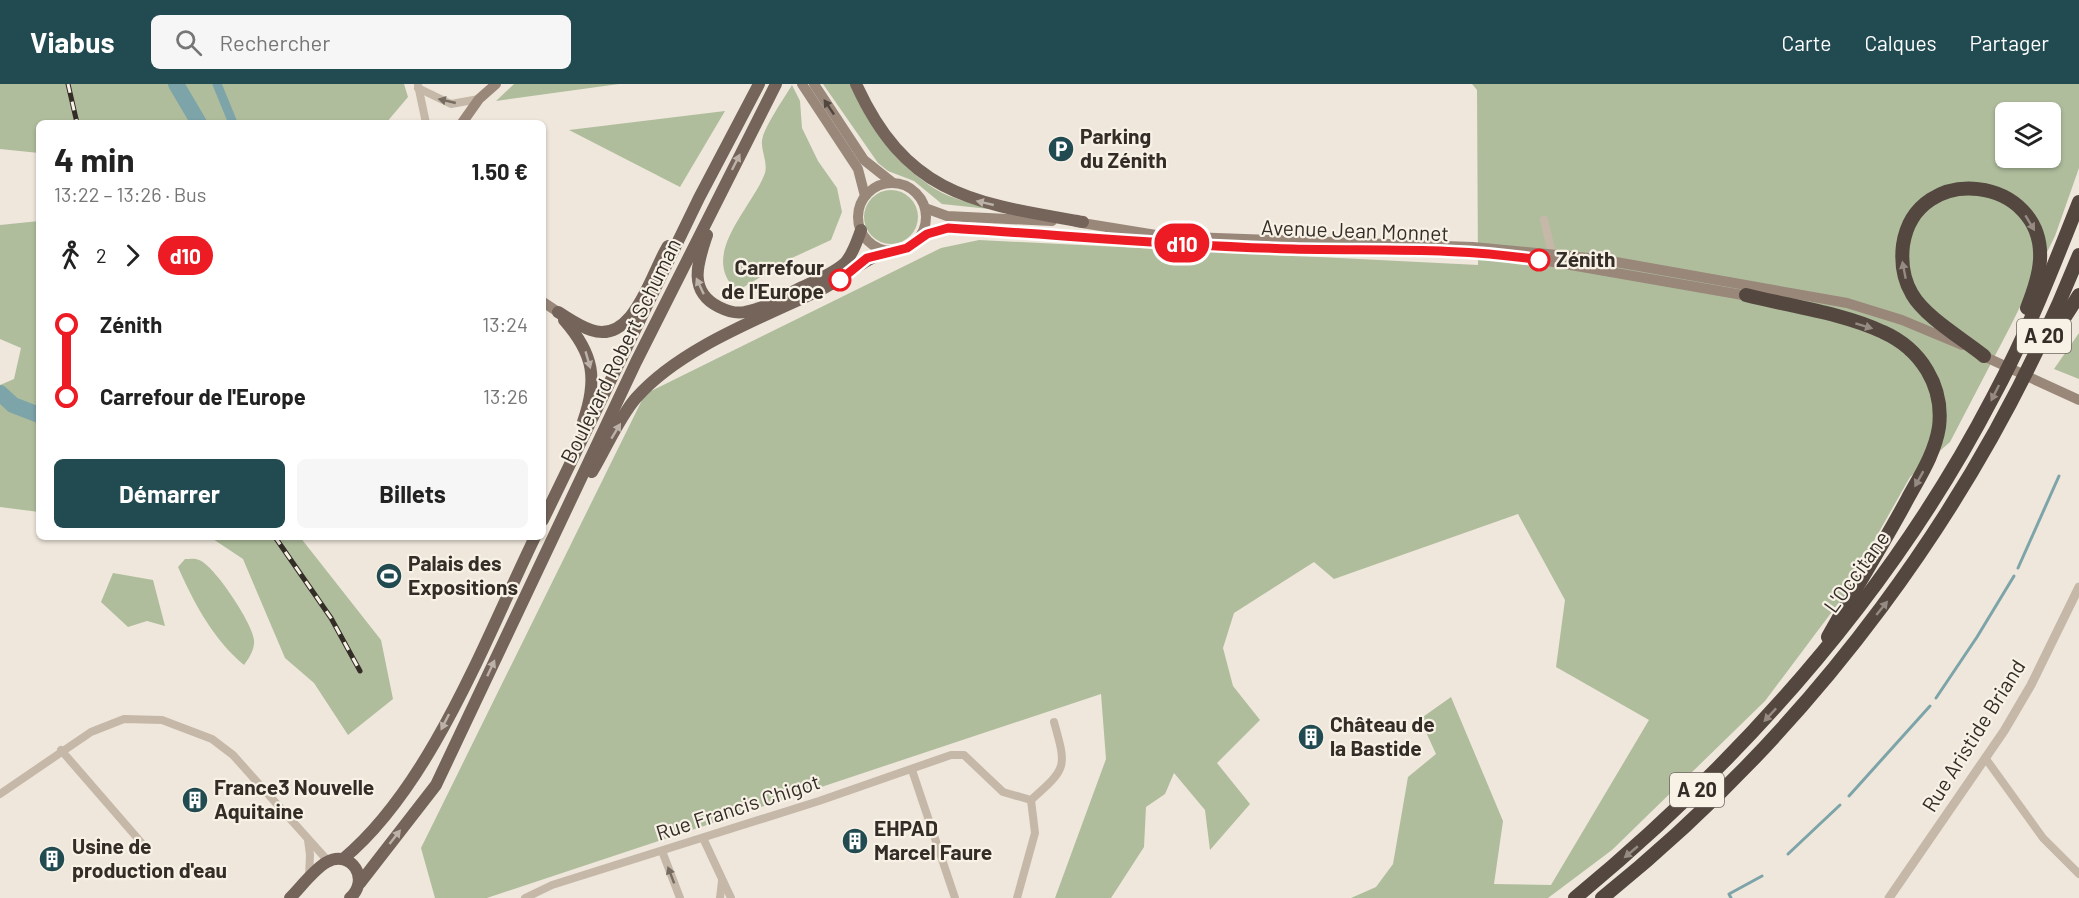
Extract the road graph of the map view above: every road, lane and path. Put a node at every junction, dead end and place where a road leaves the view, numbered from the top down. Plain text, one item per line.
1 (496, 84) edge
2 (759, 84) edge
3 (776, 84) edge
4 (802, 84) edge
5 (814, 84) edge
6 (856, 84) edge
7 (418, 86) edge
8 (479, 99) junction
9 (425, 120) edge
10 (464, 120) edge
11 (893, 183) junction
12 (722, 189) junction
13 (865, 196) junction
14 (699, 198) junction
15 (2079, 202) edge
16 (925, 207) junction
17 (1544, 220) dead end
18 (1083, 222) junction
19 (861, 230) junction
20 (920, 237) junction
21 (891, 251) junction
22 (1552, 253) junction
23 (2079, 255) edge
24 (1746, 295) junction
25 (2079, 295) edge
26 (2079, 303) edge
27 (546, 304) edge
28 (1858, 308) junction
29 (558, 312) junction
30 (2066, 318) junction
31 (2021, 341) junction
32 (1984, 356) junction
33 (2019, 386) junction
34 (2079, 400) edge
35 (565, 474) junction
36 (546, 514) edge
37 (554, 535) junction
38 (534, 540) edge
39 (2079, 587) edge
40 (1809, 671) junction
41 (1054, 722) dead end
42 (61, 750) junction
43 (1986, 759) junction
44 (912, 770) junction
45 (0, 794) edge
46 (1031, 800) junction
47 (703, 838) junction
48 (308, 840) junction
49 (146, 848) dead end
50 (662, 851) junction
51 (342, 859) junction
52 (328, 861) junction
53 (2079, 874) edge
54 (308, 880) junction
55 (722, 880) junction
56 (360, 884) junction
57 (290, 898) edge
58 (350, 898) edge
59 (525, 898) edge
60 (680, 898) edge
61 (720, 898) edge
62 (731, 898) edge
63 (956, 898) edge
64 (1017, 898) edge
65 (1575, 898) edge
66 (1602, 898) edge
67 (1889, 898) edge

1 - 8 main road
2 - 14 main road, Boulevard Robert Schuman
12 -> 3 main road, Boulevard Robert Schuman
4 - 13 main road
11 -> 5 main road
18 -> 6 main road
8 -> 7 street
7 - 9 street
8 - 10 main road
11 - 13 main road
11 - 16 main road
19 -> 12 main road
12 - 37 main road, Boulevard Robert Schuman
13 - 19 main road
14 - 29 main road
14 - 35 main road, Boulevard Robert Schuman
15 - 31 highway, L'Occitane / A 20
16 - 18 main road, Avenue Jean Monnet
16 - 20 main road
17 - 22 street
18 - 22 main road, Avenue Jean Monnet
19 - 21 main road
20 - 21 main road
20 - 24 main road, Avenue Jean Monnet
37 -> 21 main road
22 - 28 main road, Avenue Jean Monnet
23 - 33 highway, L'Occitane / A 20
24 - 28 main road, Avenue Jean Monnet
24 -> 40 highway
25 - 30 highway
26 - 30 highway
27 - 29 main road
28 - 32 main road, Avenue Jean Monnet
29 -> 35 main road
30 - 33 highway
32 -> 31 highway
31 -> 40 highway, L'Occitane / A 20
32 - 34 main road, Avenue Jean Monnet
66 -> 33 highway, L'Occitane / A 20
35 - 36 main road, Boulevard Robert Schuman
56 -> 37 main road, Boulevard Robert Schuman
38 -> 51 main road
39 - 43 street, Rue Aristide Briand
40 -> 65 highway, L'Occitane / A 20
41 - 46 street
42 - 45 street
42 - 48 street
42 - 49 street
43 - 53 street
43 - 67 street, Rue Aristide Briand
44 - 46 street, Rue Francis Chigot
44 - 47 street, Rue Francis Chigot
44 - 63 street
46 - 64 street
47 - 50 street, Rue Francis Chigot
47 - 55 street
48 - 52 street
48 - 54 street
50 - 59 street, Rue Francis Chigot
60 -> 50 street
51 - 52 main road
51 - 56 main road
52 - 54 main road
54 - 57 main road
55 - 61 street
55 - 62 street
56 - 58 main road, Boulevard Robert Schuman

